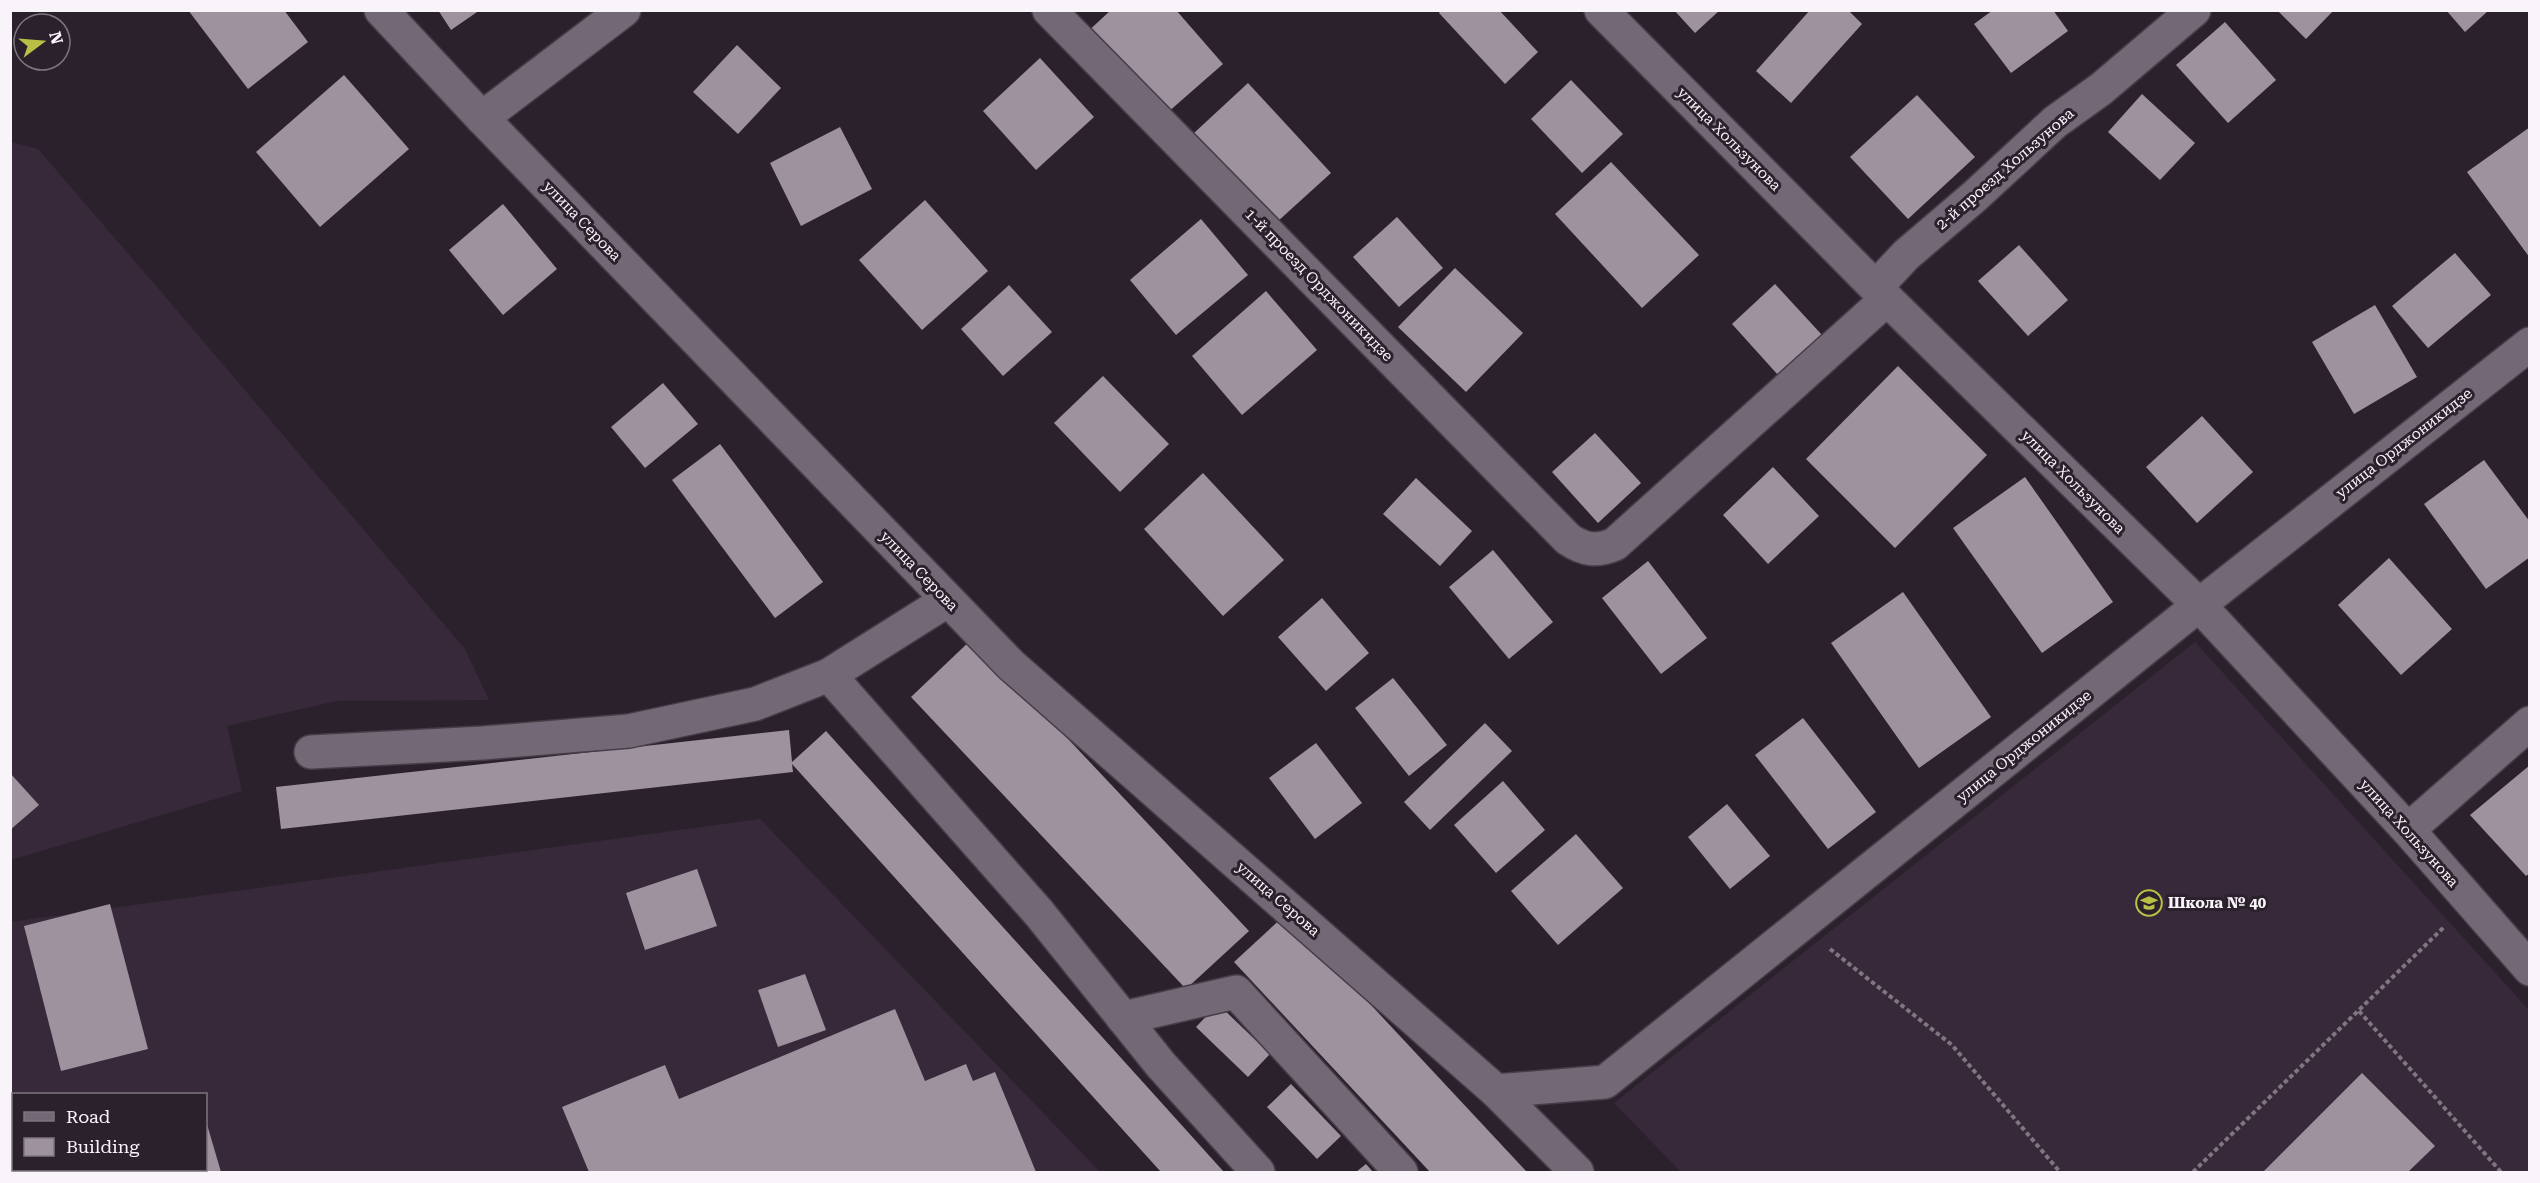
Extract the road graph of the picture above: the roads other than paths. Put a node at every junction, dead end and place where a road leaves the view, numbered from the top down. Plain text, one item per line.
1 (381, 10) edge
2 (624, 10) edge
3 (1049, 10) edge
4 (1601, 10) edge
5 (2194, 10) edge
6 (482, 118) junction
7 (1882, 293) junction
8 (2529, 344) edge
9 (1593, 550) joint
10 (948, 600) junction
11 (2199, 605) junction
12 (829, 675) junction
13 (2529, 723) edge
14 (311, 752) dead end
15 (2408, 830) junction
16 (2529, 969) edge
17 (1124, 1018) junction
18 (1496, 1090) junction
19 (1258, 1173) edge
20 (1401, 1173) edge
21 (1577, 1173) edge

1 - 6 street, улица Серова
2 - 6 street
3 - 9 street, 1-й проезд Орджоникидзе
4 - 7 street, улица Хользунова
5 - 7 street, 2-й проезд Хользунова
6 - 10 street, улица Серова
7 - 9 street, 2-й проезд Хользунова
7 - 11 street, улица Хользунова
8 - 11 street, улица Орджоникидзе
10 - 12 street
10 - 18 street, улица Серова
11 - 15 street, улица Хользунова
11 - 18 street, улица Орджоникидзе
12 - 14 street
12 - 17 street
13 - 15 street
15 - 16 street, улица Хользунова
17 - 19 street
17 - 20 street
18 - 21 street, улица Серова

